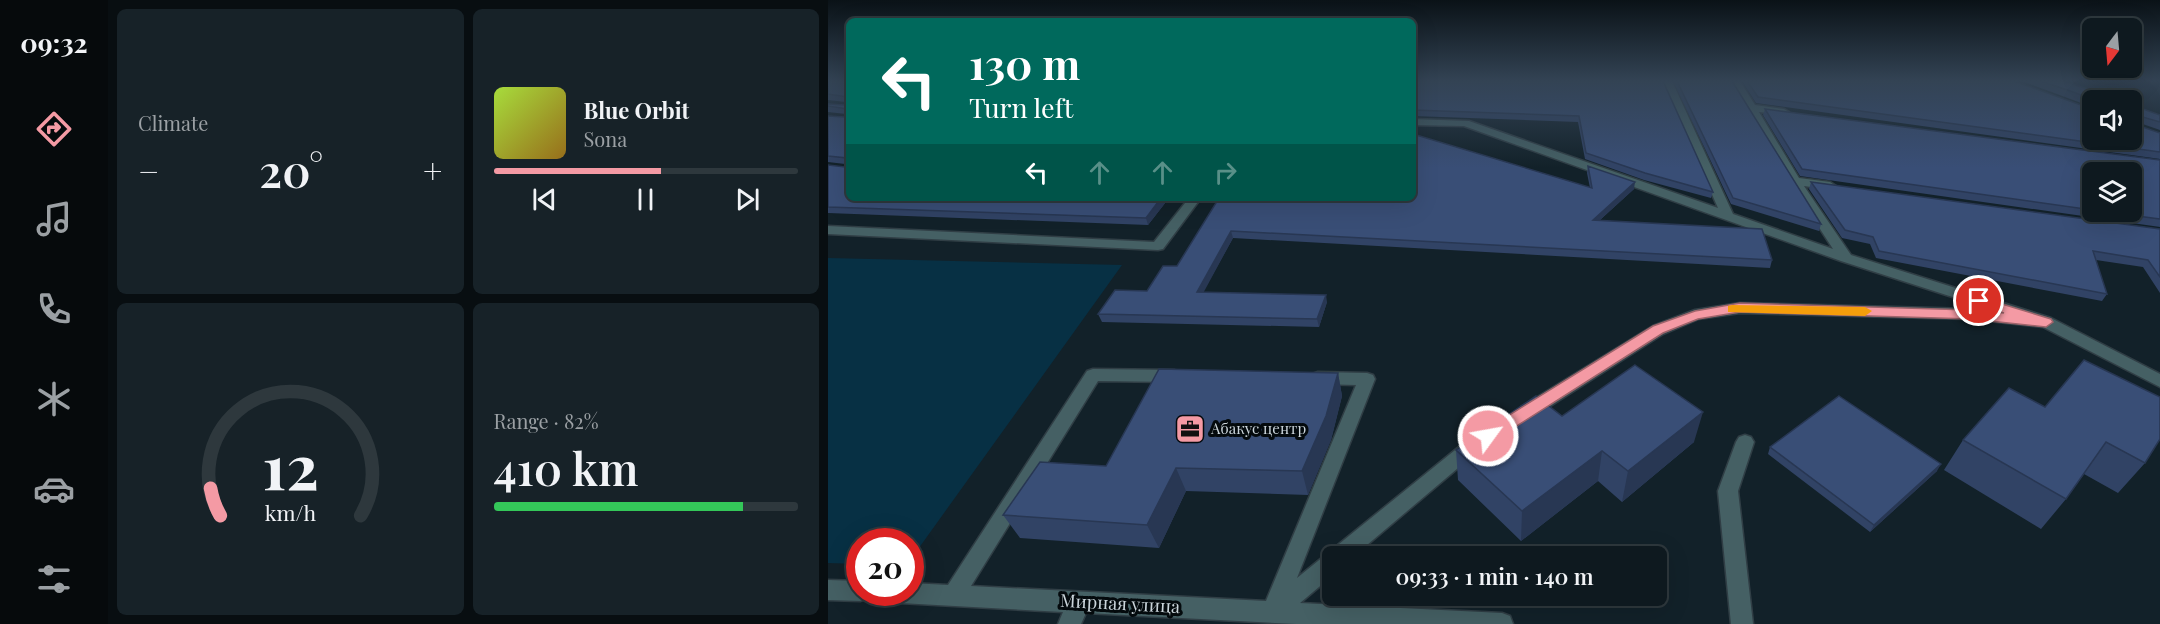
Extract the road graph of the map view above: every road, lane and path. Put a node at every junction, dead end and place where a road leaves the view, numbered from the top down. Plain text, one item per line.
1 (1680, 110) edge
2 (1752, 110) edge
3 (1768, 110) edge
4 (1798, 114) edge
5 (1416, 122) edge
6 (1794, 181) junction
7 (1842, 187) edge
8 (1193, 201) edge
9 (1728, 216) junction
10 (828, 230) edge
11 (1846, 258) junction
12 (2046, 322) junction
13 (1189, 376) edge
14 (1296, 378) edge
15 (2160, 381) edge
16 (1509, 423) edge
17 (1489, 436) edge
18 (1745, 442) dead end
19 (1351, 546) edge
20 (1322, 570) edge
21 (828, 590) edge
22 (846, 591) edge
23 (924, 594) edge
24 (953, 596) junction
25 (1079, 603) junction
26 (1273, 612) junction
27 (1470, 623) edge
28 (1069, 624) edge
29 (1502, 624) edge
30 (1742, 624) edge

1 - 9 street
2 - 6 street
3 - 4 street
5 - 9 street
6 - 7 street
6 - 11 street
8 - 10 street
9 - 11 street
11 - 12 street
12 - 15 street
12 - 16 street
13 - 24 street
14 - 26 street
17 - 19 street
18 - 30 street
20 - 26 street
21 - 22 street
23 - 24 street, Мирная улица
24 - 25 street, Мирная улица
25 - 26 street, Мирная улица
25 - 28 street
26 - 27 street, Мирная улица
27 - 29 street, Мирная улица

